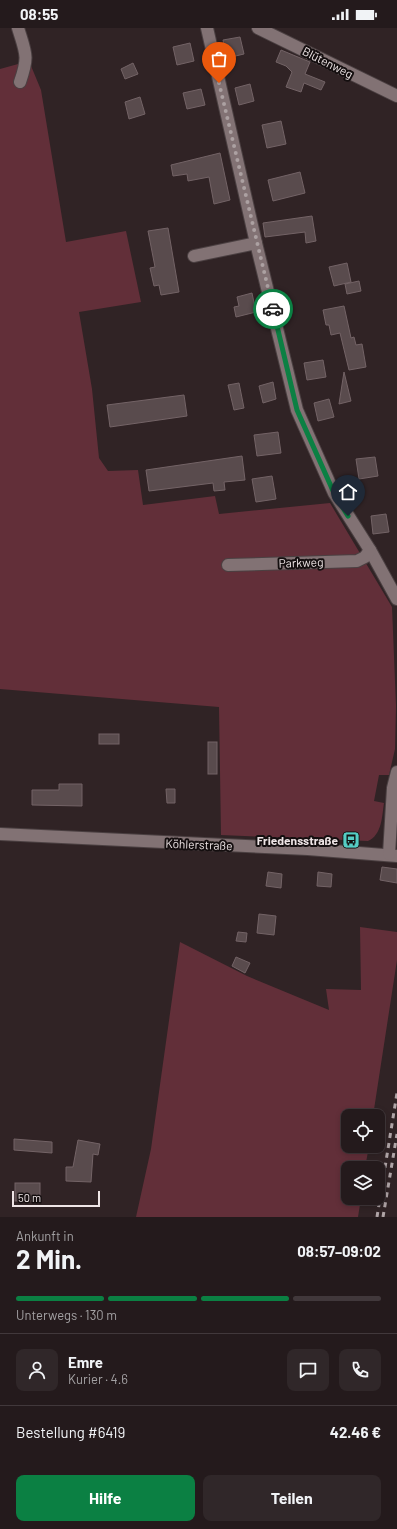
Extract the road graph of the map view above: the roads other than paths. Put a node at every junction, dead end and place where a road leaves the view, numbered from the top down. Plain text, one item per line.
1 (18, 28) edge
2 (207, 28) edge
3 (258, 28) edge
4 (20, 82) dead end
5 (397, 96) edge
6 (256, 243) junction
7 (194, 256) dead end
8 (370, 550) junction
9 (228, 565) dead end
10 (397, 599) edge
11 (397, 772) edge
12 (0, 834) edge
13 (393, 855) edge

1 - 4 street
2 - 6 street
3 - 5 street, Blütenweg
6 - 7 street
6 - 8 street
8 - 9 street, Parkweg
8 - 10 street
11 - 13 street
12 - 13 street, Köhlerstraße

